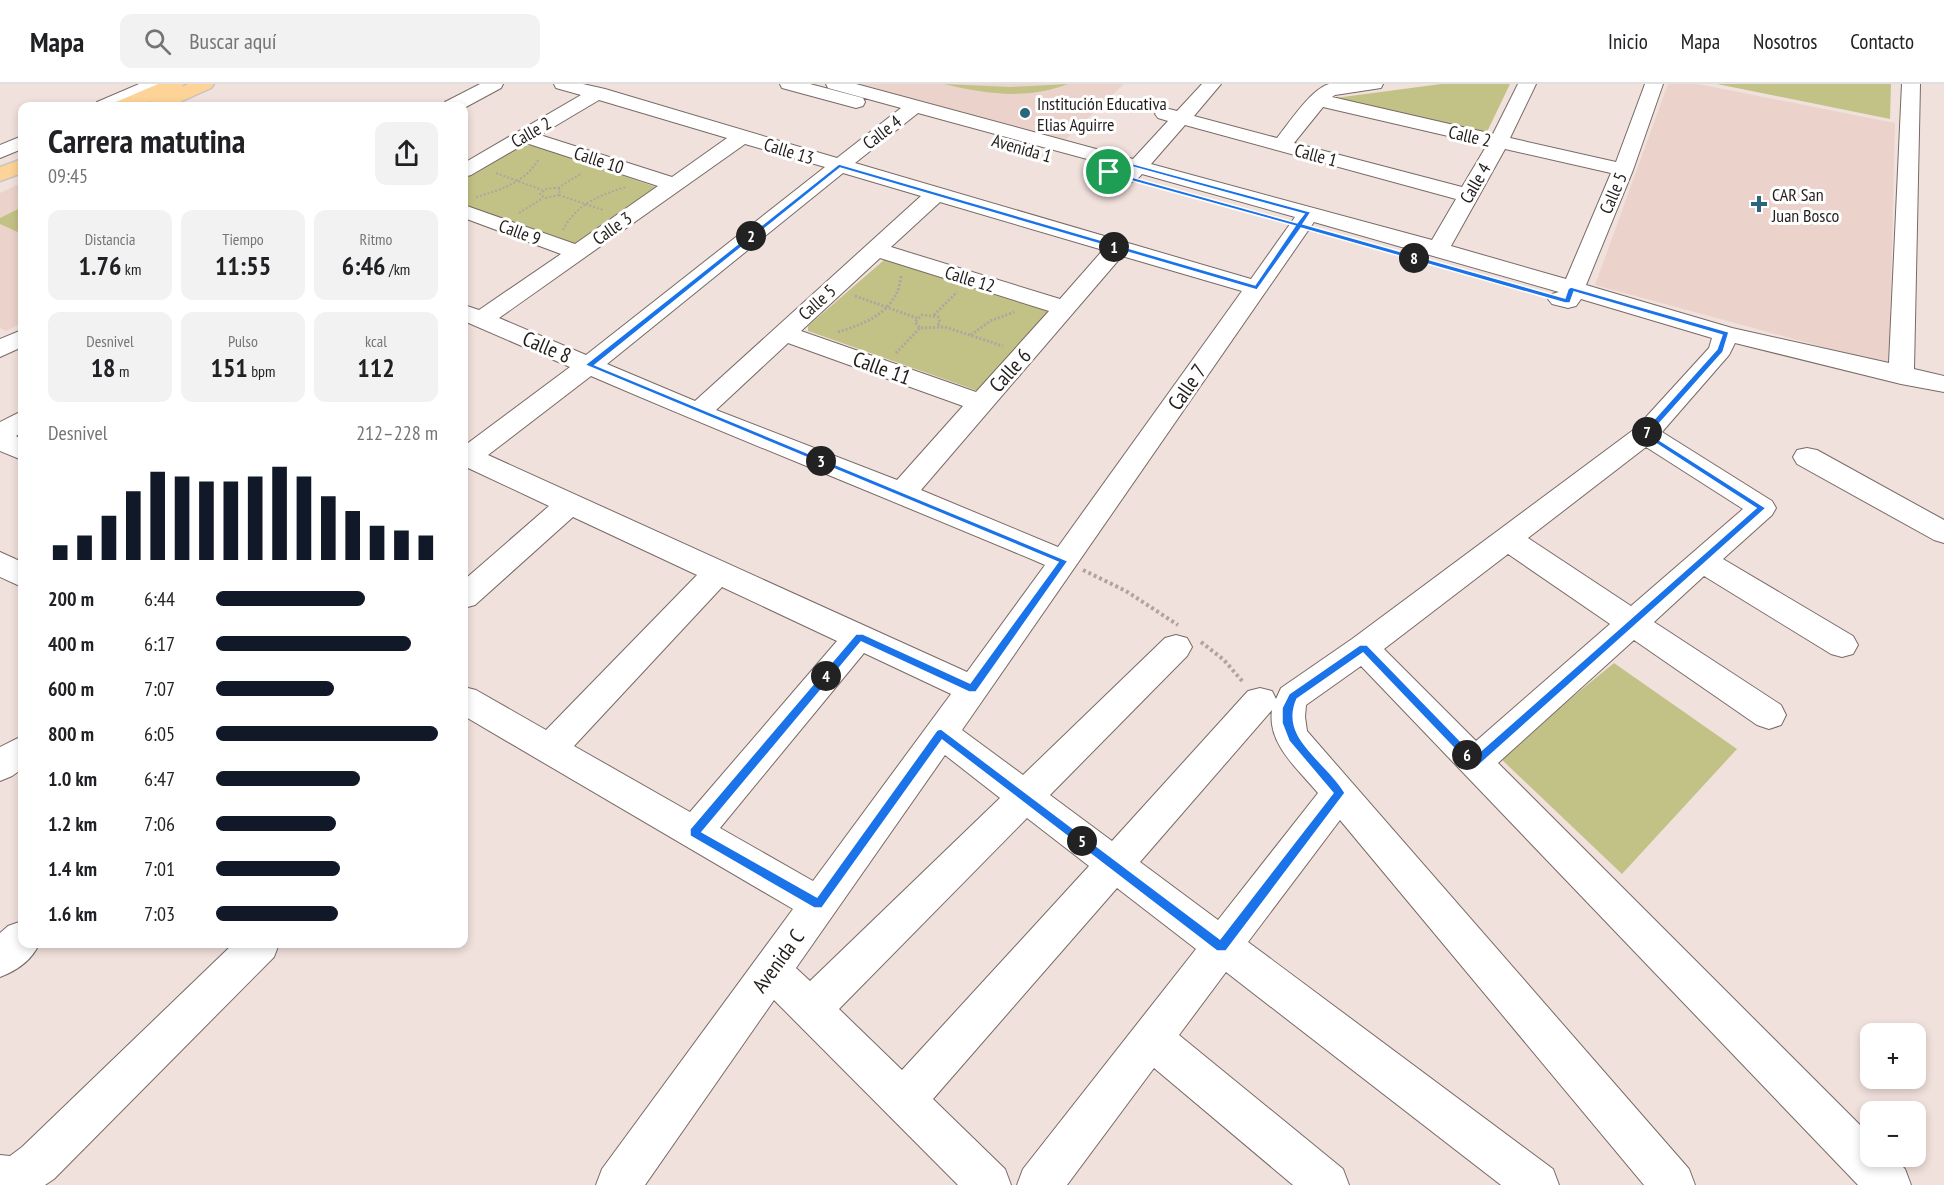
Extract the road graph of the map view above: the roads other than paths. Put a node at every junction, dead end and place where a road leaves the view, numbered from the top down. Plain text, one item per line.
1 (155, 84) edge
2 (174, 84) edge
3 (204, 84) edge
4 (494, 84) edge
5 (563, 84) edge
6 (789, 84) edge
7 (835, 84) edge
8 (1193, 84) edge
9 (1212, 84) edge
10 (1374, 84) edge
11 (1527, 84) edge
12 (1654, 84) edge
13 (1911, 84) edge
14 (598, 93) junction
15 (1318, 100) junction
16 (113, 102) edge
17 (132, 102) edge
18 (162, 102) edge
19 (460, 102) edge
20 (910, 110) junction
21 (1173, 116) junction
22 (524, 136) junction
23 (742, 137) junction
24 (1498, 143) junction
25 (18, 144) edge
26 (1281, 146) junction
27 (0, 152) edge
28 (18, 153) edge
29 (0, 161) edge
30 (839, 166) junction
31 (18, 167) edge
32 (468, 169) edge
33 (1124, 169) junction
34 (1623, 170) junction
35 (0, 175) edge
36 (674, 184) junction
37 (937, 193) junction
38 (1467, 195) junction
39 (469, 204) edge
40 (1304, 219) junction
41 (570, 245) junction
42 (1117, 248) junction
43 (875, 249) junction
44 (1438, 249) junction
45 (1257, 288) junction
46 (1569, 295) junction
47 (1065, 308) junction
48 (473, 315) edge
49 (784, 333) junction
50 (1726, 334) junction
51 (18, 339) edge
52 (0, 349) edge
53 (589, 365) junction
54 (1901, 376) junction
55 (1944, 384) edge
56 (980, 403) junction
57 (698, 412) junction
58 (18, 423) edge
59 (0, 434) edge
60 (1645, 434) junction
61 (0, 439) edge
62 (18, 449) edge
63 (468, 456) edge
64 (1807, 458) dead end
65 (468, 459) edge
66 (902, 493) junction
67 (569, 504) junction
68 (1944, 532) edge
69 (1508, 538) junction
70 (1064, 561) junction
71 (1702, 561) junction
72 (0, 563) edge
73 (718, 572) junction
74 (18, 574) edge
75 (468, 593) edge
76 (1632, 623) junction
77 (860, 637) junction
78 (1842, 645) dead end
79 (1176, 646) dead end
80 (1363, 648) junction
81 (972, 689) junction
82 (1260, 701) dead end
83 (468, 702) edge
84 (1768, 715) dead end
85 (941, 734) junction
86 (549, 749) junction
87 (18, 753) edge
88 (1474, 763) junction
89 (0, 766) edge
90 (1339, 793) junction
91 (1024, 797) junction
92 (694, 833) junction
93 (1114, 865) junction
94 (818, 904) junction
95 (18, 942) edge
96 (1222, 947) junction
97 (256, 948) edge
98 (0, 958) edge
99 (771, 970) junction
100 (810, 1009) junction
101 (1151, 1038) junction
102 (903, 1101) junction
103 (0, 1177) edge
104 (1656, 1177) edge
105 (618, 1185) edge
106 (989, 1185) edge
107 (1039, 1185) edge
108 (1327, 1185) edge
109 (1537, 1185) edge
110 (1889, 1185) edge

1 - 16 street
2 - 17 main road
3 - 18 main road
4 - 19 street
5 - 14 street, Calle 13
6 - 20 street, Avenida 1
7 - 20 street, Avenida 1
8 - 21 street
9 - 21 street
10 - 15 street
11 - 24 street, Calle 4
12 - 34 street, Calle 5
13 - 54 street
14 - 22 street, Calle 2
14 - 23 street, Calle 13
15 - 24 street, Calle 2
15 - 26 street
20 - 30 street, Calle 4
20 - 33 street, Avenida 1
21 - 26 street, Calle 1
21 - 33 street
22 - 32 street, Calle 2
22 - 36 street, Calle 10
23 - 30 street, Calle 13
23 - 36 street, Calle 3
24 - 34 street, Calle 2
24 - 38 street, Calle 4
25 - 27 street
26 - 38 street, Calle 1
28 - 29 main road
30 - 37 street, Calle 13
30 - 53 street, Calle 4
31 - 35 main road
33 - 40 street, Avenida 1
34 - 46 street, Calle 5
36 - 41 street, Calle 3
37 - 42 street, Calle 13
37 - 43 street, Calle 5
38 - 44 street, Calle 4
39 - 41 street, Calle 9
40 - 44 street, Avenida 1
40 - 45 street, Calle 7
40 - 46 street, Avenida 1
41 - 48 street, Calle 3
42 - 45 street, Calle 13
42 - 47 street, Calle 6
43 - 47 street, Calle 12
43 - 49 street, Calle 5
44 - 46 street, Avenida 1
45 - 70 street, Calle 7
46 - 50 street
47 - 56 street, Calle 6
48 - 53 street, Calle 8
49 - 56 street, Calle 11
49 - 57 street, Calle 5
50 - 54 street
50 - 60 street
51 - 52 street
53 - 57 street, Calle 8
53 - 63 street, Calle 4
54 - 55 street
56 - 66 street, Calle 6
57 - 66 street, Calle 8
58 - 59 street
60 - 69 street
60 - 71 street
61 - 62 street
64 - 68 street
65 - 67 street
66 - 70 street, Calle 8
67 - 73 street
67 - 75 street
69 - 76 street
69 - 80 street
70 - 81 street, Avenida C
71 - 76 street
71 - 78 street
72 - 74 street
73 - 77 street
73 - 86 street
76 - 84 street
76 - 88 street
77 - 81 street
77 - 92 street
79 - 91 street
80 - 88 street
80 - 90 street
81 - 85 street, Avenida C
82 - 93 street
83 - 86 street
85 - 91 street
85 - 94 street, Avenida C
86 - 92 street
87 - 89 street
88 - 110 street
90 - 96 street
90 - 104 street
91 - 93 street
91 - 100 street
92 - 94 street
93 - 96 street
93 - 102 street
94 - 99 street, Avenida C
95 - 98 street
96 - 101 street
96 - 109 street
97 - 103 street
99 - 100 street
99 - 105 street, Avenida C
100 - 102 street
101 - 107 street
101 - 108 street
102 - 106 street

